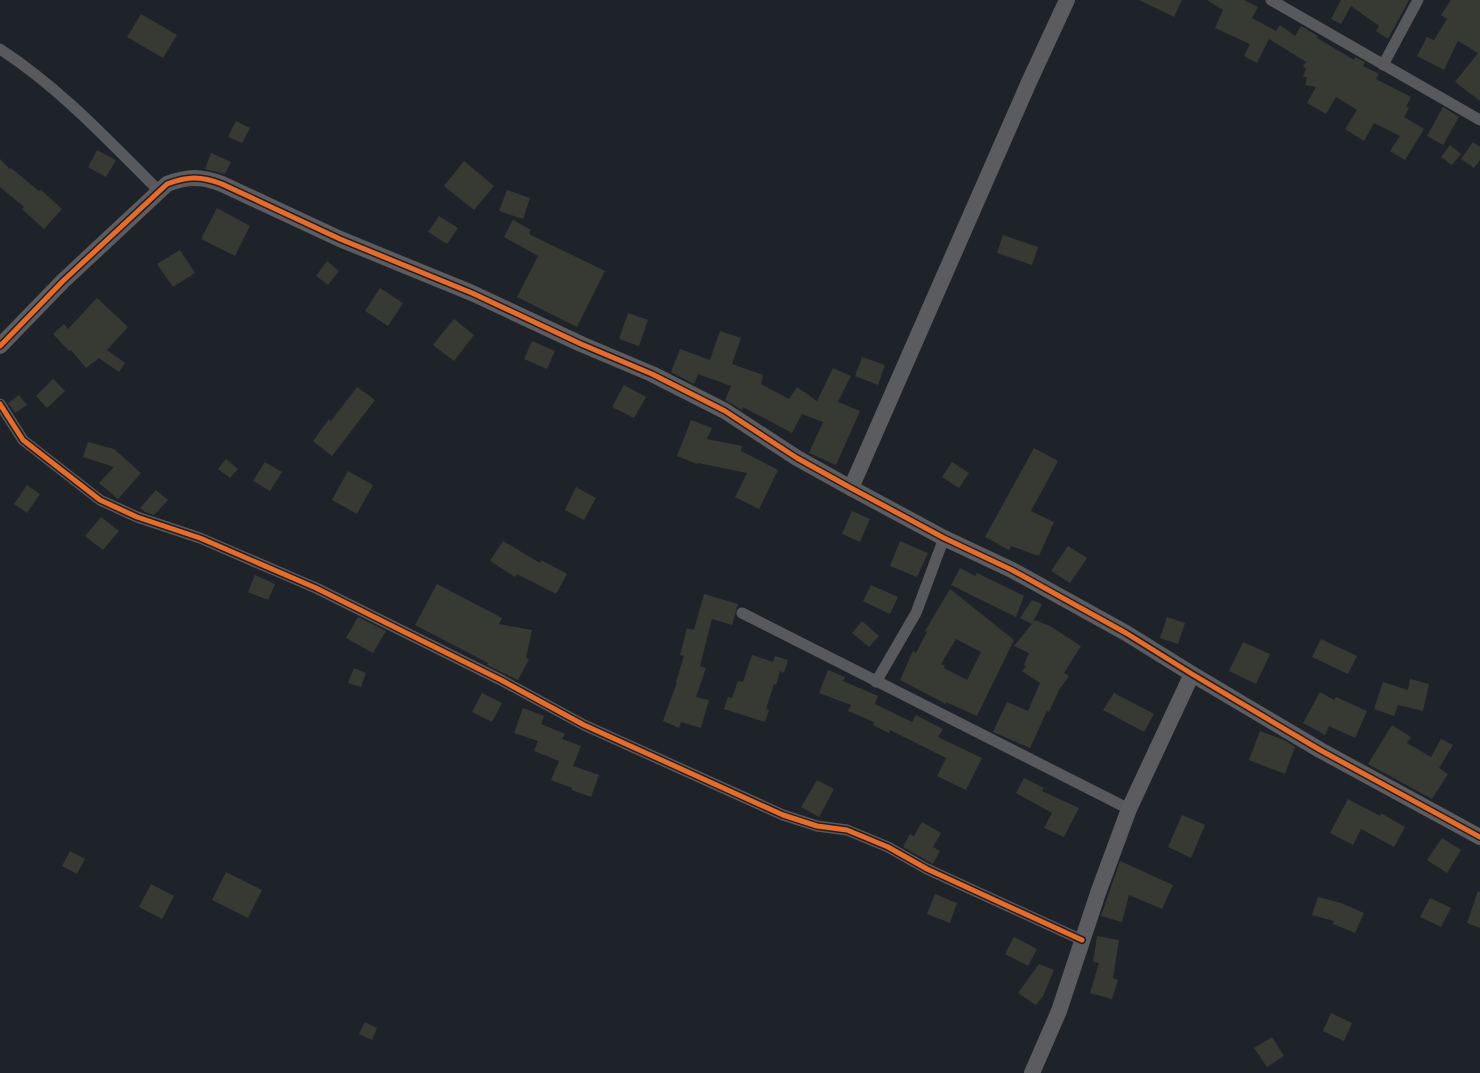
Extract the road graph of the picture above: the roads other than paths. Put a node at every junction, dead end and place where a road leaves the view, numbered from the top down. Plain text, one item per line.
1 (1067, 0) edge
2 (1271, 0) edge
3 (1418, 0) edge
4 (0, 48) edge
5 (1383, 65) junction
6 (1480, 120) edge
7 (159, 191) junction
8 (0, 346) edge
9 (0, 404) edge
10 (851, 488) junction
11 (944, 538) junction
12 (742, 613) dead end
13 (1192, 674) junction
14 (876, 682) junction
15 (1129, 809) junction
16 (1480, 837) edge
17 (1082, 940) junction
18 (1032, 1073) edge

1 - 10 street
2 - 5 street
3 - 5 street
4 - 7 street
5 - 6 street
7 - 8 street
7 - 10 street
9 - 17 street
10 - 11 street
11 - 13 street
11 - 14 street
12 - 14 street
13 - 15 street
13 - 16 street
14 - 15 street
15 - 17 street
17 - 18 street

